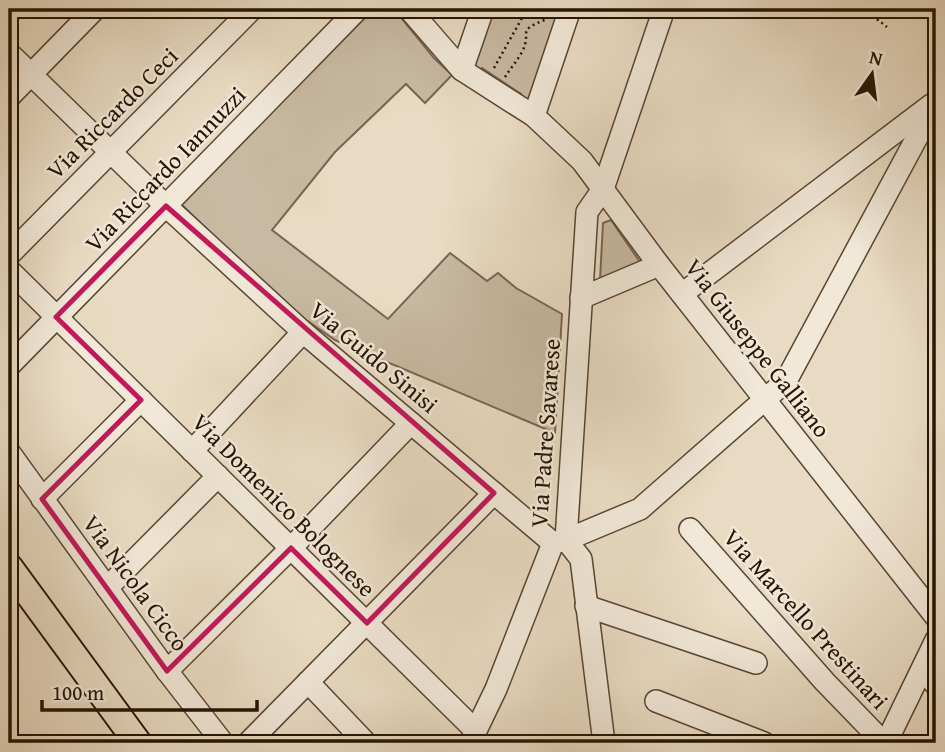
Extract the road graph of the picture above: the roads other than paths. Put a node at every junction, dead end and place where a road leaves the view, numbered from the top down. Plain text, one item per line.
1 (94, 9) edge
2 (252, 9) edge
3 (358, 9) edge
4 (409, 9) edge
5 (483, 9) edge
6 (569, 9) edge
7 (664, 9) edge
8 (9, 53) edge
9 (462, 70) junction
10 (30, 74) junction
11 (9, 97) edge
12 (936, 102) edge
13 (534, 116) junction
14 (110, 152) junction
15 (603, 189) junction
16 (166, 206) junction
17 (9, 255) edge
18 (659, 265) junction
19 (9, 270) edge
20 (682, 294) junction
21 (581, 298) junction
22 (56, 317) junction
23 (303, 332) junction
24 (9, 366) edge
25 (764, 399) junction
26 (141, 400) junction
27 (411, 423) junction
28 (192, 451) junction
29 (9, 452) edge
30 (218, 476) junction
31 (494, 493) junction
32 (42, 499) junction
33 (690, 528) dead end
34 (560, 541) junction
35 (291, 548) junction
36 (9, 567) edge
37 (107, 588) junction
38 (9, 590) edge
39 (586, 606) junction
40 (936, 617) edge
41 (367, 623) junction
42 (936, 640) edge
43 (756, 663) dead end
44 (167, 671) junction
45 (929, 676) edge
46 (308, 682) junction
47 (656, 701) dead end
48 (472, 737) edge
49 (118, 743) edge
50 (138, 743) edge
51 (223, 743) edge
52 (248, 743) edge
53 (363, 743) edge
54 (604, 743) edge
55 (764, 743) edge
56 (885, 743) edge

1 - 10 street
2 - 14 street, Via Riccardo Ceci
3 - 16 street, Via Riccardo Iannuzzi
4 - 9 street, Via Giuseppe Galliano
5 - 9 street
6 - 13 street
7 - 15 street, Via Padre Savarese
8 - 10 street, Via Guido Sinisi
9 - 13 street, Via Giuseppe Galliano
10 - 11 street
10 - 14 street, Via Guido Sinisi
12 - 20 street
12 - 25 street
13 - 15 street, Via Giuseppe Galliano
14 - 16 street, Via Guido Sinisi
14 - 17 street, Via Riccardo Ceci
15 - 18 street, Via Giuseppe Galliano
15 - 21 street, Via Padre Savarese
16 - 22 street, Via Riccardo Iannuzzi
16 - 23 street, Via Guido Sinisi
18 - 20 street, Via Giuseppe Galliano
18 - 21 street
19 - 22 street, Via Domenico Bolognese
20 - 25 street, Via Giuseppe Galliano
21 - 34 street, Via Padre Savarese
22 - 24 street, Via Riccardo Iannuzzi
22 - 26 street, Via Domenico Bolognese
23 - 27 street, Via Guido Sinisi
23 - 28 street
25 - 34 street
25 - 40 street, Via Giuseppe Galliano
26 - 28 street, Via Domenico Bolognese
26 - 32 street
27 - 31 street, Via Guido Sinisi
27 - 35 street
28 - 30 street, Via Domenico Bolognese
29 - 32 street, Via Nicola Cicco
30 - 35 street, Via Domenico Bolognese
30 - 37 street
31 - 34 street, Via Guido Sinisi
31 - 41 street
32 - 37 street, Via Nicola Cicco
33 - 56 street, Via Marcello Prestinari
34 - 39 street
34 - 48 street, Via Padre Savarese
35 - 41 street, Via Domenico Bolognese
35 - 44 street
36 - 50 main road
37 - 44 street, Via Nicola Cicco
38 - 49 main road
39 - 43 street
39 - 54 street
41 - 46 street
41 - 48 street, Via Domenico Bolognese
42 - 45 street
44 - 51 street, Via Nicola Cicco
45 - 56 street
46 - 52 street
46 - 53 street
47 - 55 street

